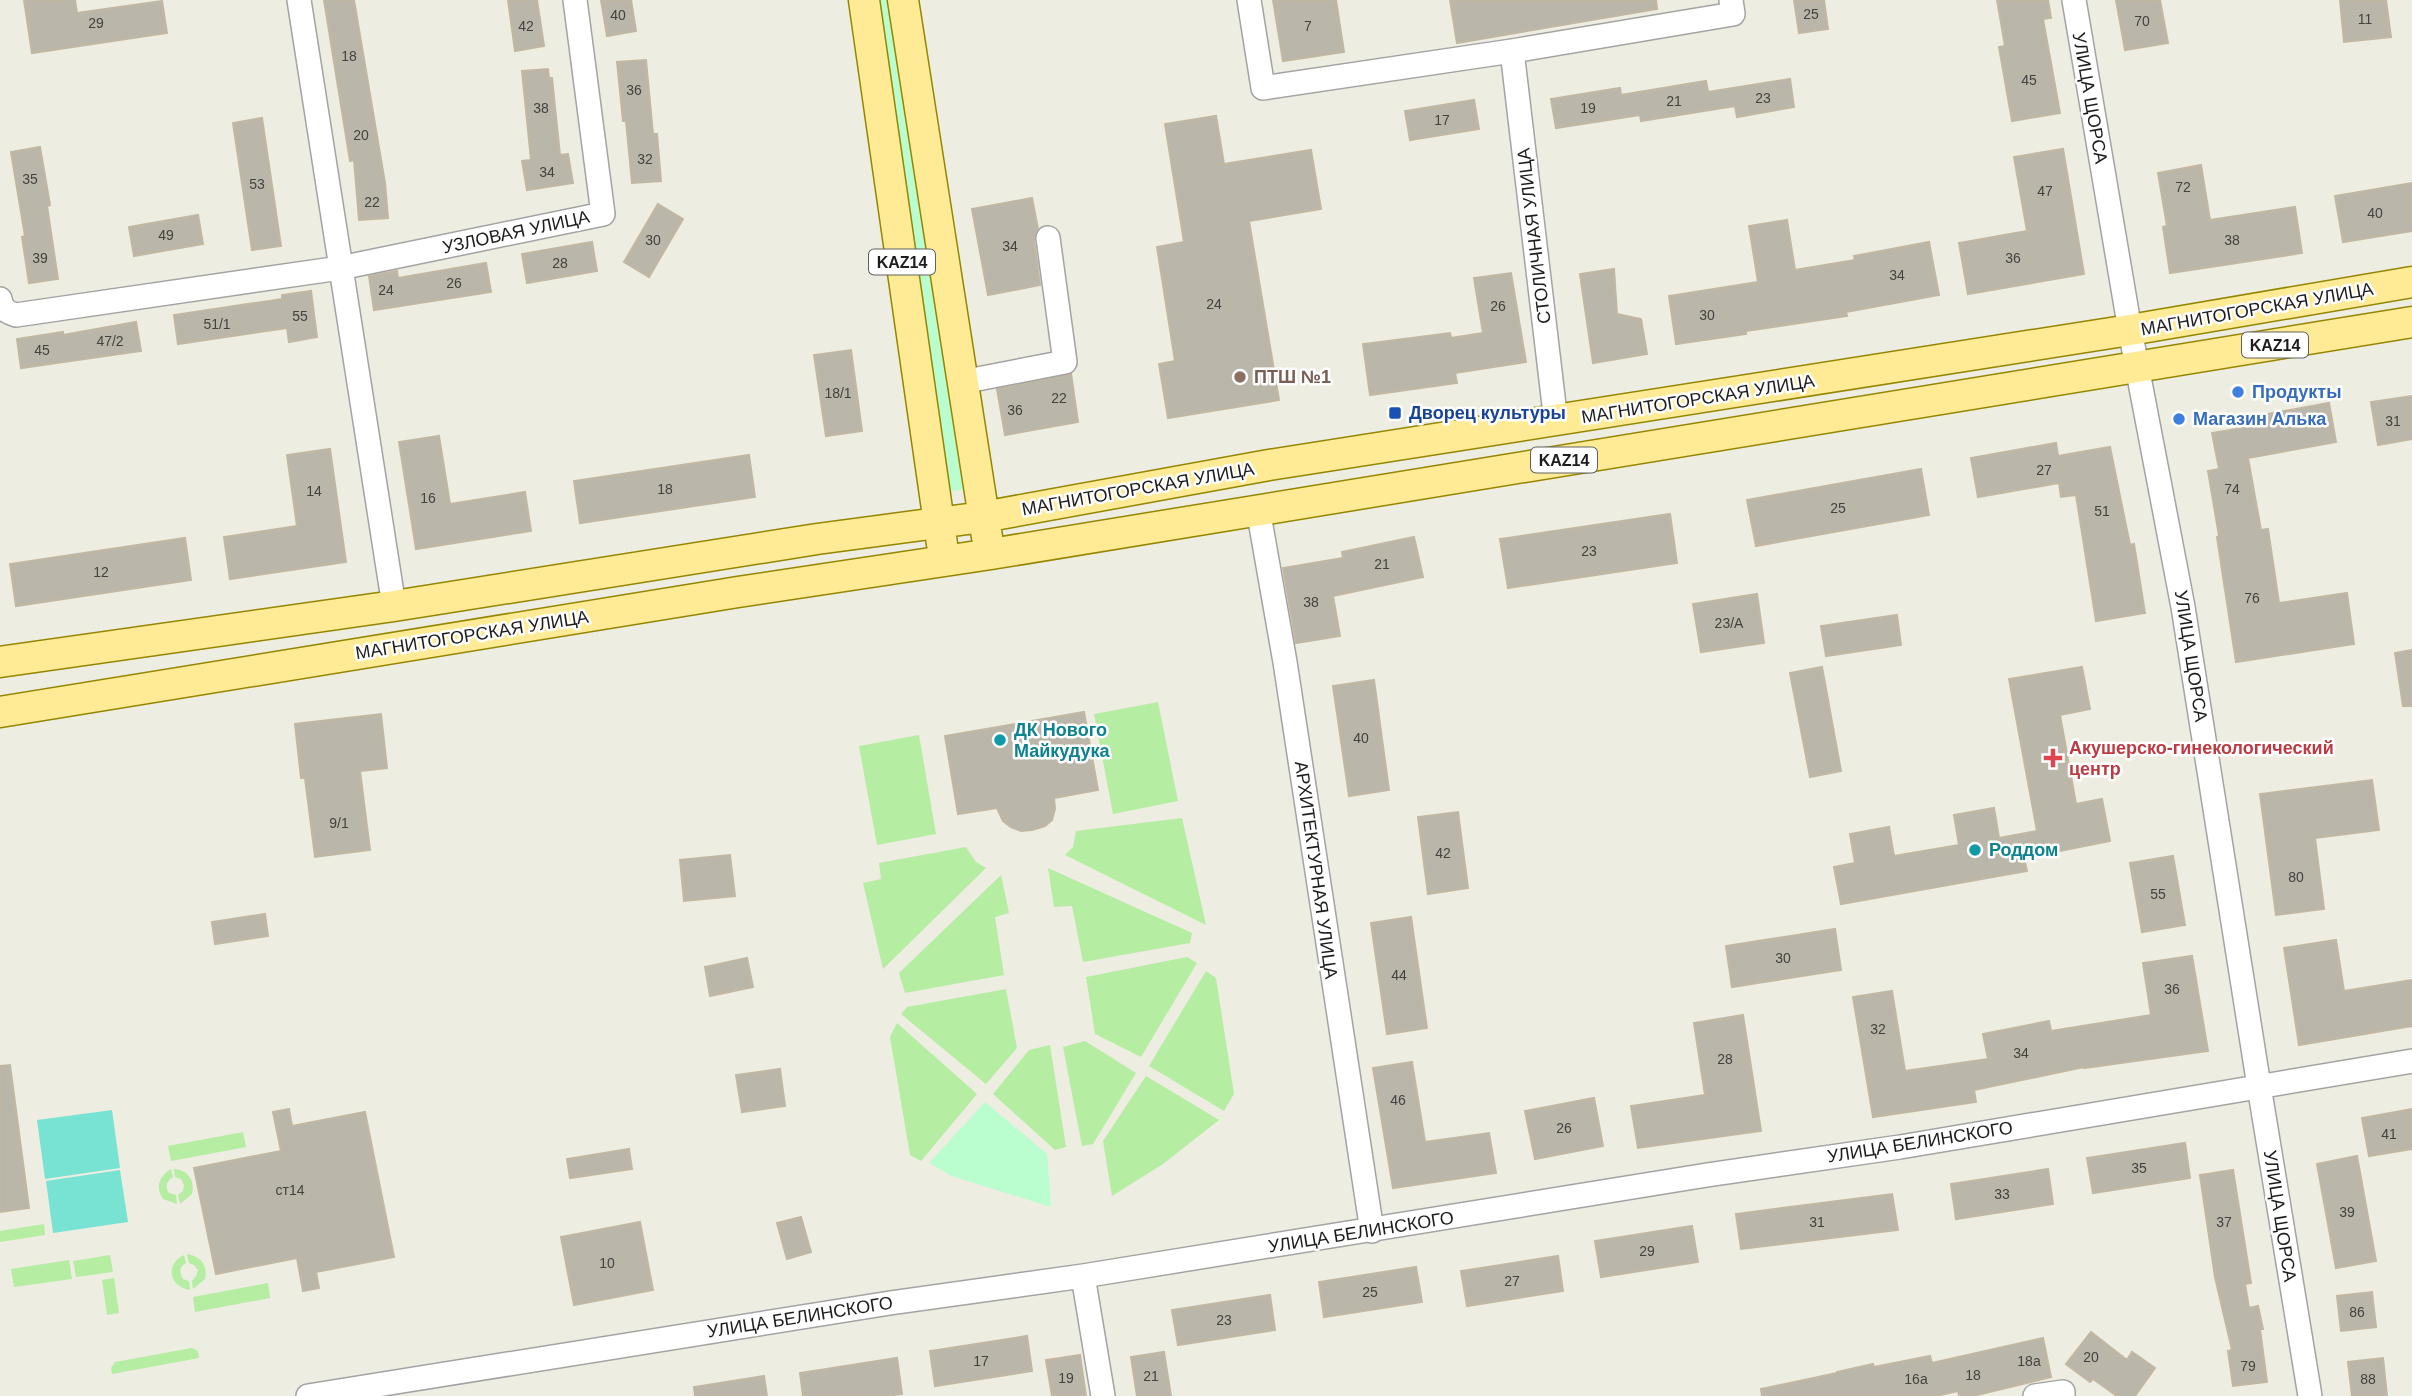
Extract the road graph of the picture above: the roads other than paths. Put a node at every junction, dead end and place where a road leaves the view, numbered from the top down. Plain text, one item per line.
1 (299, 0) edge
2 (575, 0) edge
3 (864, 0) edge
4 (903, 0) edge
5 (1249, 0) edge
6 (1731, 0) edge
7 (2074, 0) edge
8 (1511, 51) junction
9 (1048, 238) dead end
10 (340, 268) junction
11 (2412, 282) edge
12 (0, 299) edge
13 (2412, 322) edge
14 (2130, 330) junction
15 (2138, 367) junction
16 (962, 382) junction
17 (1556, 422) junction
18 (1258, 509) junction
19 (984, 517) junction
20 (939, 524) junction
21 (991, 554) junction
22 (944, 560) junction
23 (394, 606) junction
24 (0, 662) edge
25 (0, 712) edge
26 (2412, 1061) edge
27 (2259, 1086) junction
28 (1372, 1231) junction
29 (1083, 1276) junction
30 (308, 1396) edge
31 (1103, 1396) edge
32 (2035, 1396) edge
33 (2063, 1396) edge
34 (2310, 1396) edge

1 - 10 street
2 - 10 street, УЗЛОВАЯ УЛИЦА
3 - 20 main road, KAZ14
4 - 16 main road, KAZ14
5 - 8 street
6 - 8 street
7 - 14 street, УЛИЦА ЩОРСА
8 - 17 street, СТОЛИЧНАЯ УЛИЦА
9 - 16 street
10 - 12 street, УЗЛОВАЯ УЛИЦА
10 - 23 street
11 - 14 main road, МАГНИТОГОРСКАЯ УЛИЦА / KAZ14
13 - 15 main road, МАГНИТОГОРСКАЯ УЛИЦА / KAZ14
14 - 15 street, УЛИЦА ЩОРСА
14 - 17 main road, МАГНИТОГОРСКАЯ УЛИЦА / KAZ14
15 - 18 main road, МАГНИТОГОРСКАЯ УЛИЦА / KAZ14
15 - 27 street, УЛИЦА ЩОРСА
16 - 19 main road, KAZ14
17 - 19 main road, МАГНИТОГОРСКАЯ УЛИЦА / KAZ14
18 - 21 main road, МАГНИТОГОРСКАЯ УЛИЦА / KAZ14
18 - 28 street, АРХИТЕКТУРНАЯ УЛИЦА
19 - 20 main road, МАГНИТОГОРСКАЯ УЛИЦА / KAZ14
19 - 21 main road
20 - 22 main road
20 - 23 main road, МАГНИТОГОРСКАЯ УЛИЦА
21 - 22 main road, МАГНИТОГОРСКАЯ УЛИЦА / KAZ14
22 - 25 main road, МАГНИТОГОРСКАЯ УЛИЦА
23 - 24 main road, МАГНИТОГОРСКАЯ УЛИЦА
26 - 27 street, УЛИЦА БЕЛИНСКОГО
27 - 28 street, УЛИЦА БЕЛИНСКОГО
27 - 34 street, УЛИЦА ЩОРСА
28 - 29 street, УЛИЦА БЕЛИНСКОГО
29 - 30 street, УЛИЦА БЕЛИНСКОГО
29 - 31 street
32 - 33 street

